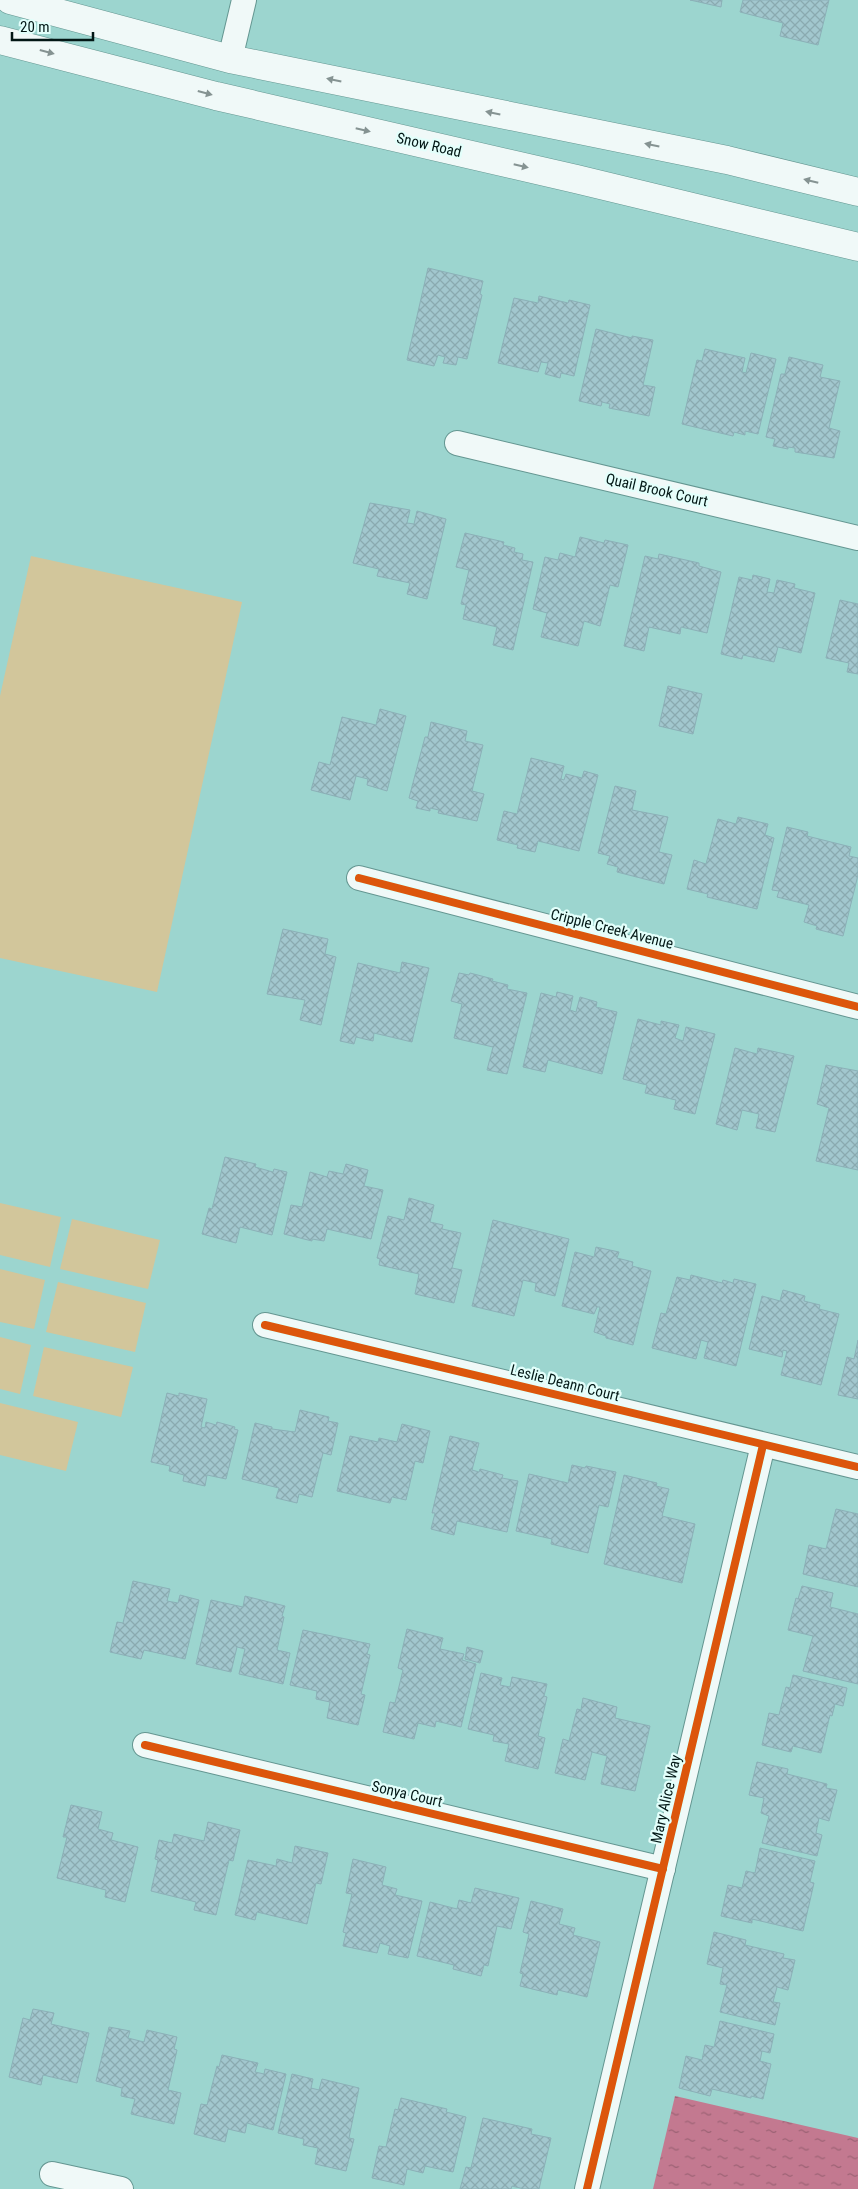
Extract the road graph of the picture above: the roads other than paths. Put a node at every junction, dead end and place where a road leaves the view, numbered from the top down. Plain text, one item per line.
1 (10, 0) edge
2 (244, 0) edge
3 (0, 40) edge
4 (230, 59) junction
5 (858, 192) edge
6 (858, 247) edge
7 (457, 443) dead end
8 (858, 538) edge
9 (359, 878) dead end
10 (858, 1007) edge
11 (265, 1325) dead end
12 (763, 1445) junction
13 (858, 1467) edge
14 (145, 1745) dead end
15 (664, 1869) junction
16 (52, 2174) dead end
17 (121, 2189) edge
18 (587, 2189) edge

1 - 4 main road
2 - 4 street
3 -> 6 main road, Snow Road
5 -> 4 main road
7 - 8 street, Quail Brook Court
9 - 10 street, Cripple Creek Avenue
11 - 12 street, Leslie Deann Court
12 - 13 street, Leslie Deann Court
12 - 15 street, Mary Alice Way
14 - 15 street, Sonya Court
15 - 18 street, Mary Alice Way
16 - 17 street

